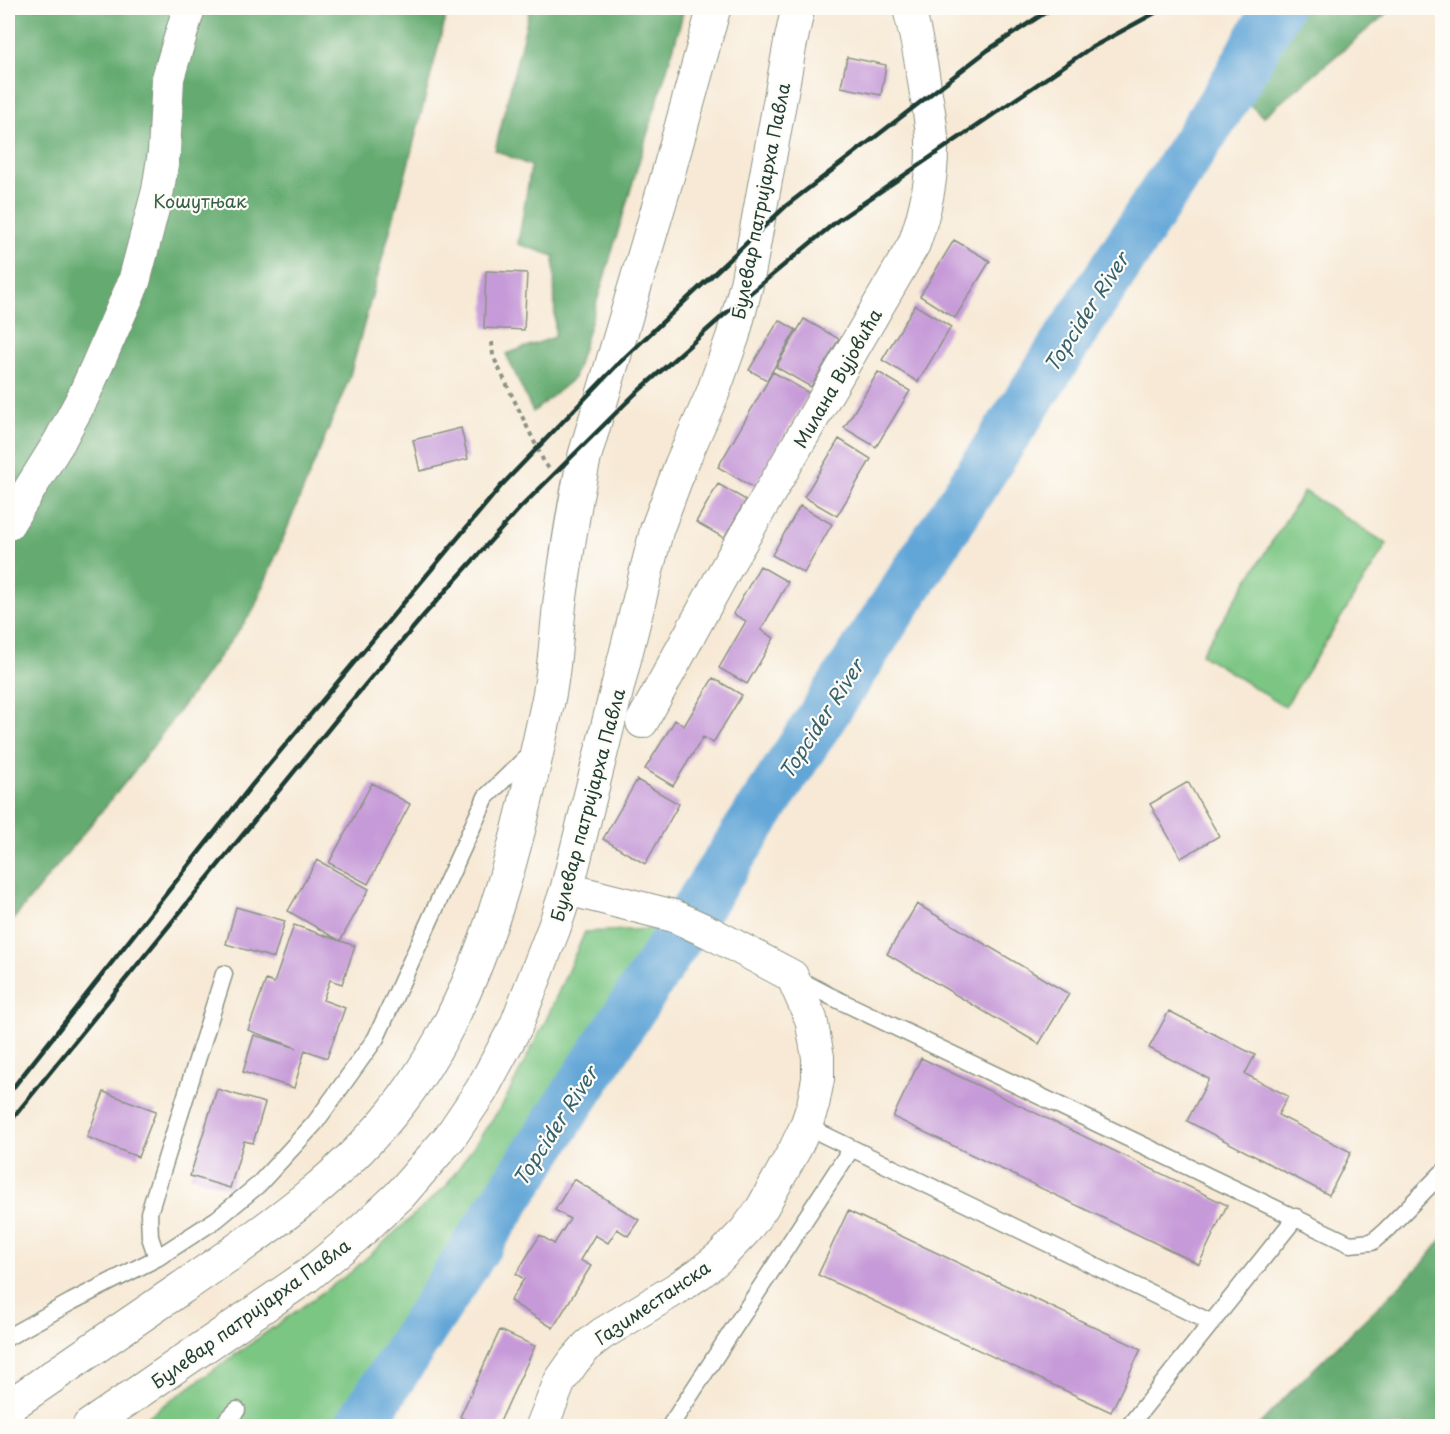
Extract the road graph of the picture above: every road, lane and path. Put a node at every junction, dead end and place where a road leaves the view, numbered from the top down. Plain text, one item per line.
1 (189, 8) edge
2 (714, 8) edge
3 (798, 8) edge
4 (909, 8) edge
5 (492, 342) dead end
6 (550, 471) dead end
7 (8, 524) edge
8 (642, 722) dead end
9 (538, 747) junction
10 (567, 889) junction
11 (224, 974) dead end
12 (792, 976) junction
13 (806, 1126) junction
14 (851, 1149) junction
15 (1443, 1173) edge
16 (1296, 1217) junction
17 (157, 1258) junction
18 (1212, 1323) junction
19 (8, 1337) edge
20 (8, 1407) edge
21 (237, 1410) dead end
22 (89, 1426) edge
23 (221, 1426) edge
24 (542, 1426) edge
25 (670, 1426) edge
26 (1129, 1426) edge

1 - 7 street
2 - 9 main road
3 - 10 main road, Булевар патријарха Павла
4 - 8 street, Милана Вујовића
5 - 6 path
9 - 17 lane
9 - 20 main road
10 - 12 street
10 - 22 main road, Булевар патријарха Павла
11 - 17 lane
12 - 13 street, Газиместанска
12 - 16 lane
13 - 14 lane
13 - 24 street, Газиместанска
14 - 18 lane
14 - 25 lane
15 - 16 lane
16 - 18 lane
17 - 19 lane
18 - 26 lane
21 - 23 lane

